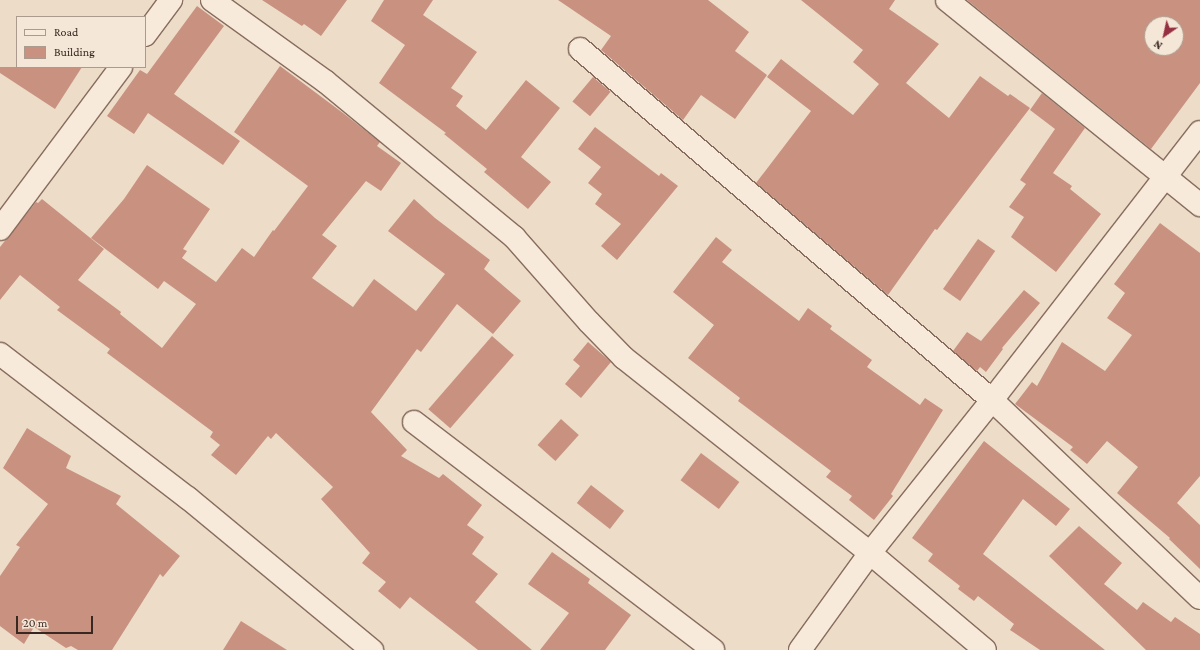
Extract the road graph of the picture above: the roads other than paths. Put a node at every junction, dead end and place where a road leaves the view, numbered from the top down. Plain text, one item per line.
1 (171, 0) edge
2 (212, 0) edge
3 (947, 0) edge
4 (146, 34) edge
5 (580, 49) dead end
6 (120, 68) edge
7 (1200, 132) edge
8 (1165, 176) junction
9 (1200, 205) edge
10 (0, 229) edge
11 (0, 354) edge
12 (992, 400) junction
13 (414, 422) dead end
14 (870, 553) junction
15 (1200, 598) edge
16 (372, 650) edge
17 (713, 650) edge
18 (800, 650) edge
19 (985, 650) edge

1 - 4 street
2 - 14 street
3 - 8 street
5 - 12 street
6 - 10 street
7 - 8 street
8 - 9 street
8 - 12 street
11 - 16 street
12 - 14 street
12 - 15 street
13 - 17 street
14 - 18 street
14 - 19 street

